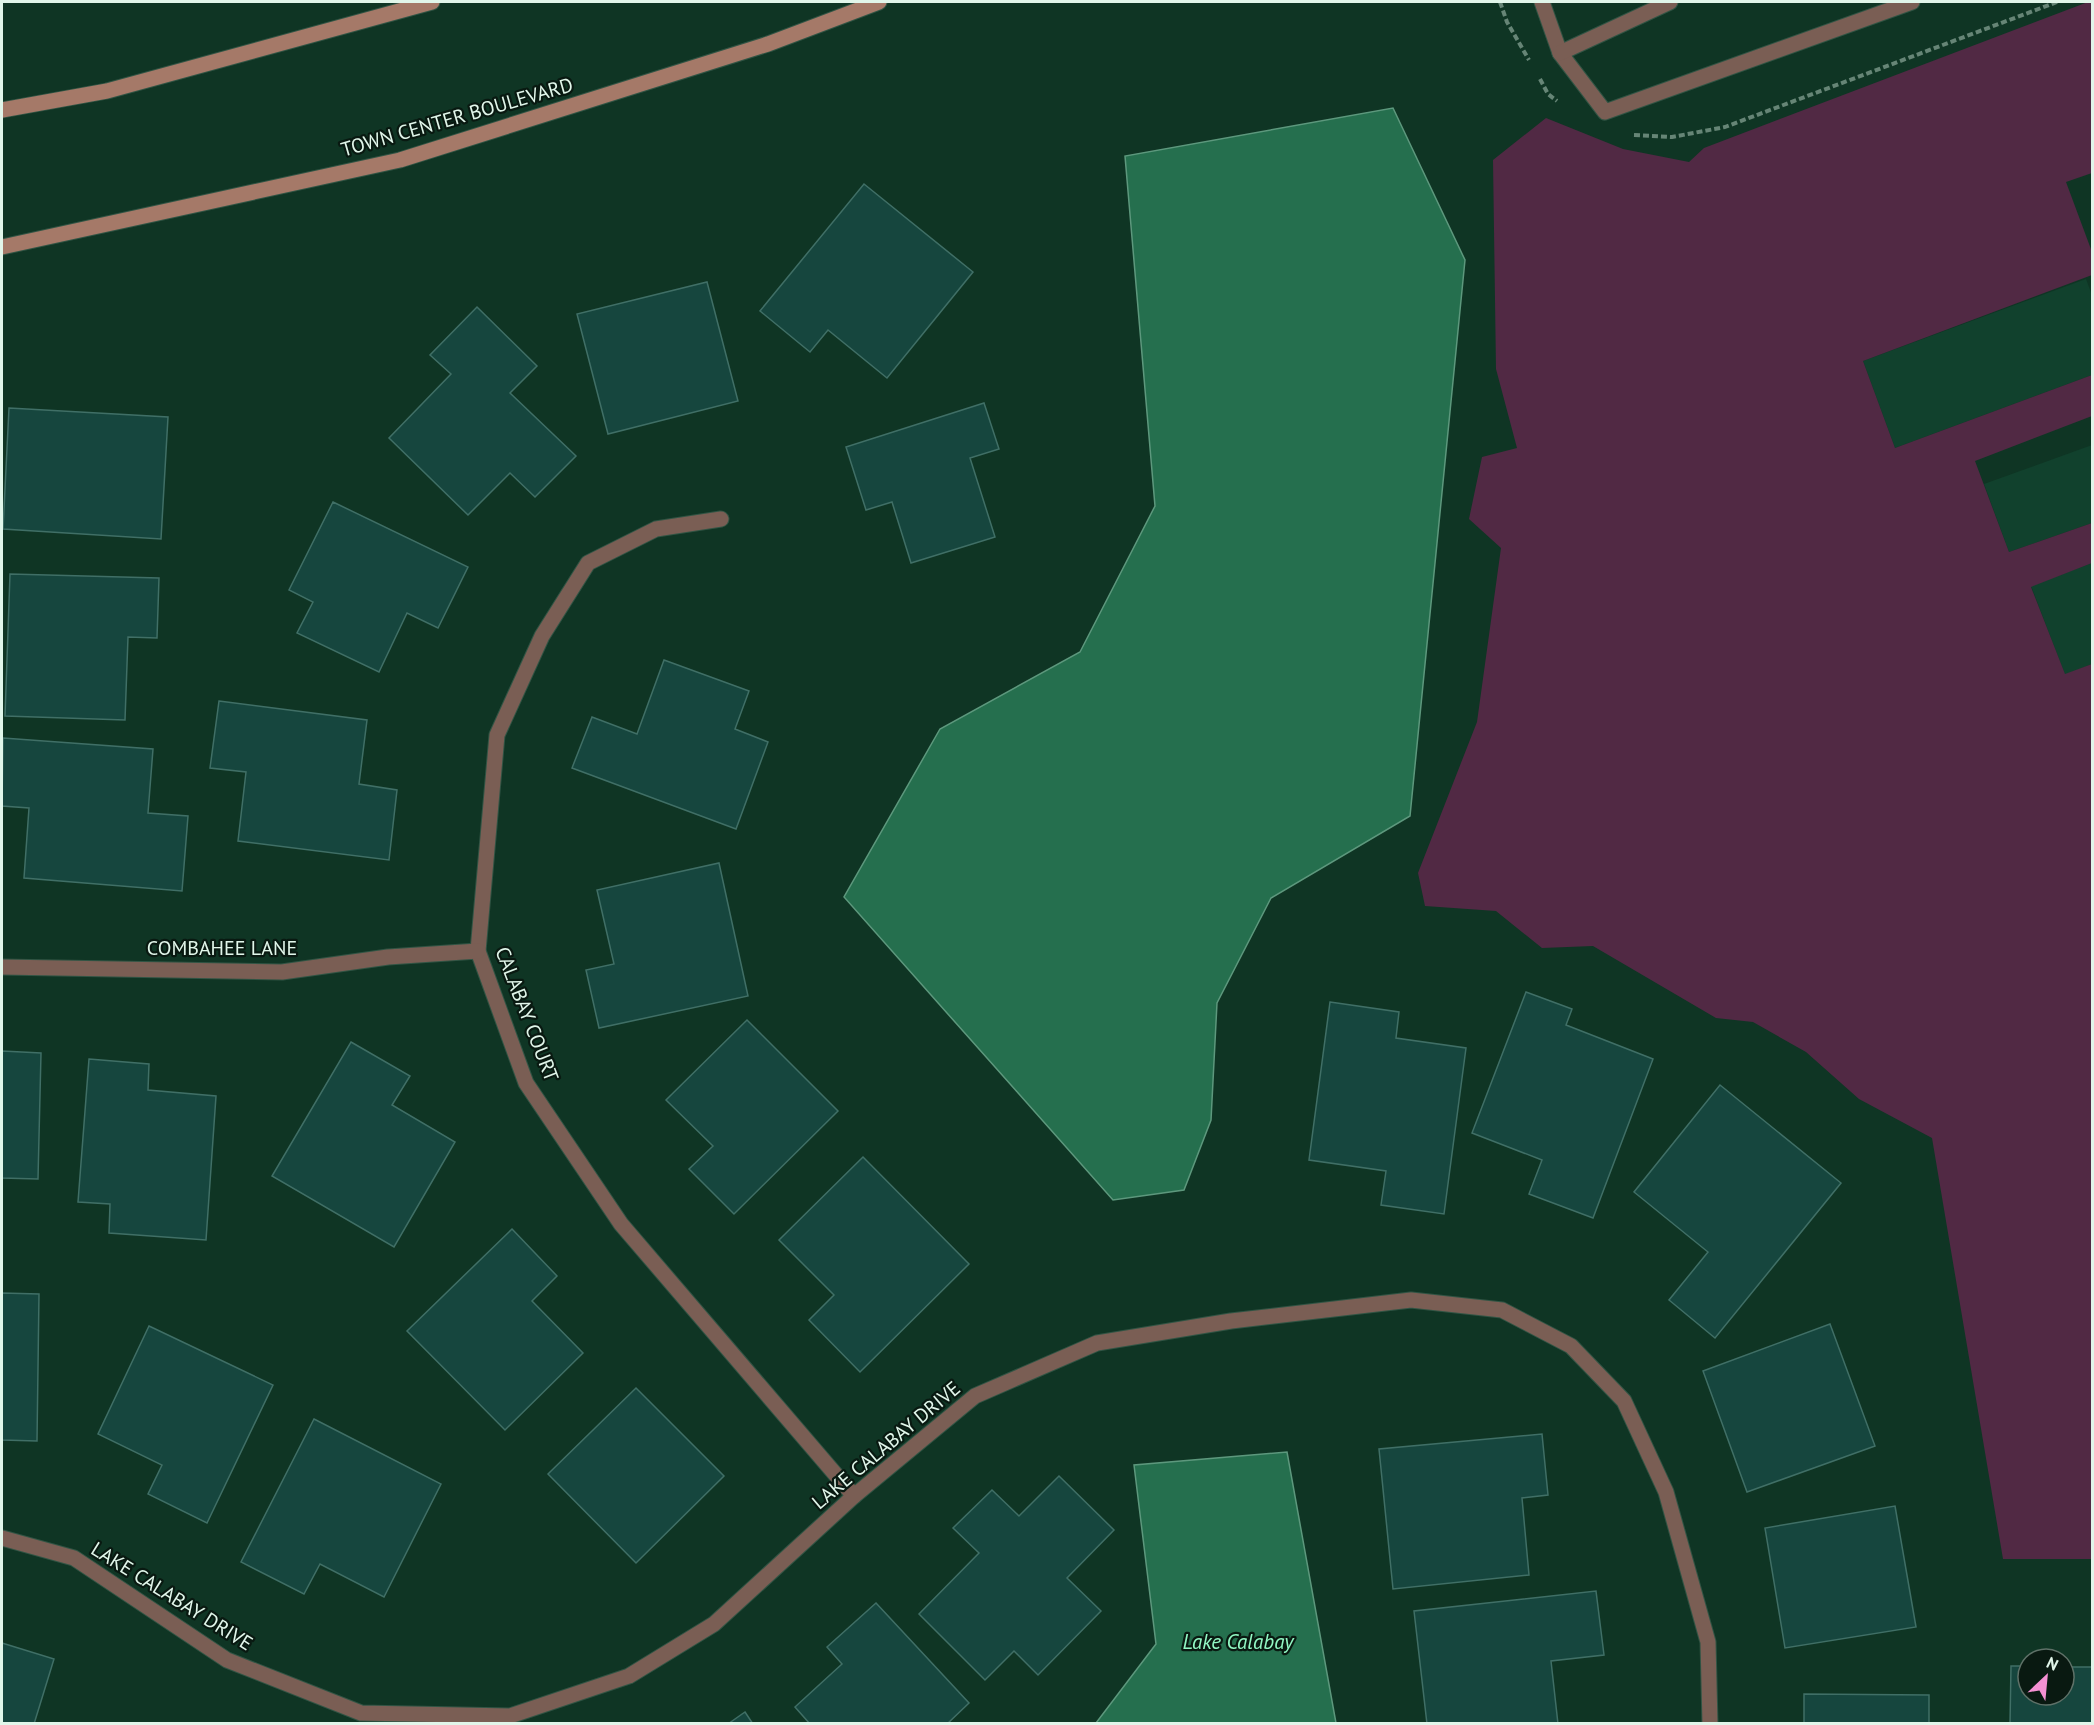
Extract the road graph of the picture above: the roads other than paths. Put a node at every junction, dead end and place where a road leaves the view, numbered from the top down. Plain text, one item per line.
1 (432, 2) edge
2 (879, 2) edge
3 (1542, 2) edge
4 (1670, 2) edge
5 (1912, 2) edge
6 (1560, 53) junction
7 (2, 110) edge
8 (2, 247) edge
9 (721, 519) dead end
10 (478, 951) junction
11 (2, 968) edge
12 (854, 1496) junction
13 (2, 1538) edge
14 (1710, 1724) edge

1 - 7 street
2 - 8 street, TOWN CENTER BOULEVARD
3 - 6 street
4 - 6 street
5 - 6 street
9 - 10 street, CALABAY COURT
10 - 11 street, COMBAHEE LANE
10 - 12 street, CALABAY COURT
12 - 13 street, LAKE CALABAY DRIVE
12 - 14 street, LAKE CALABAY DRIVE

